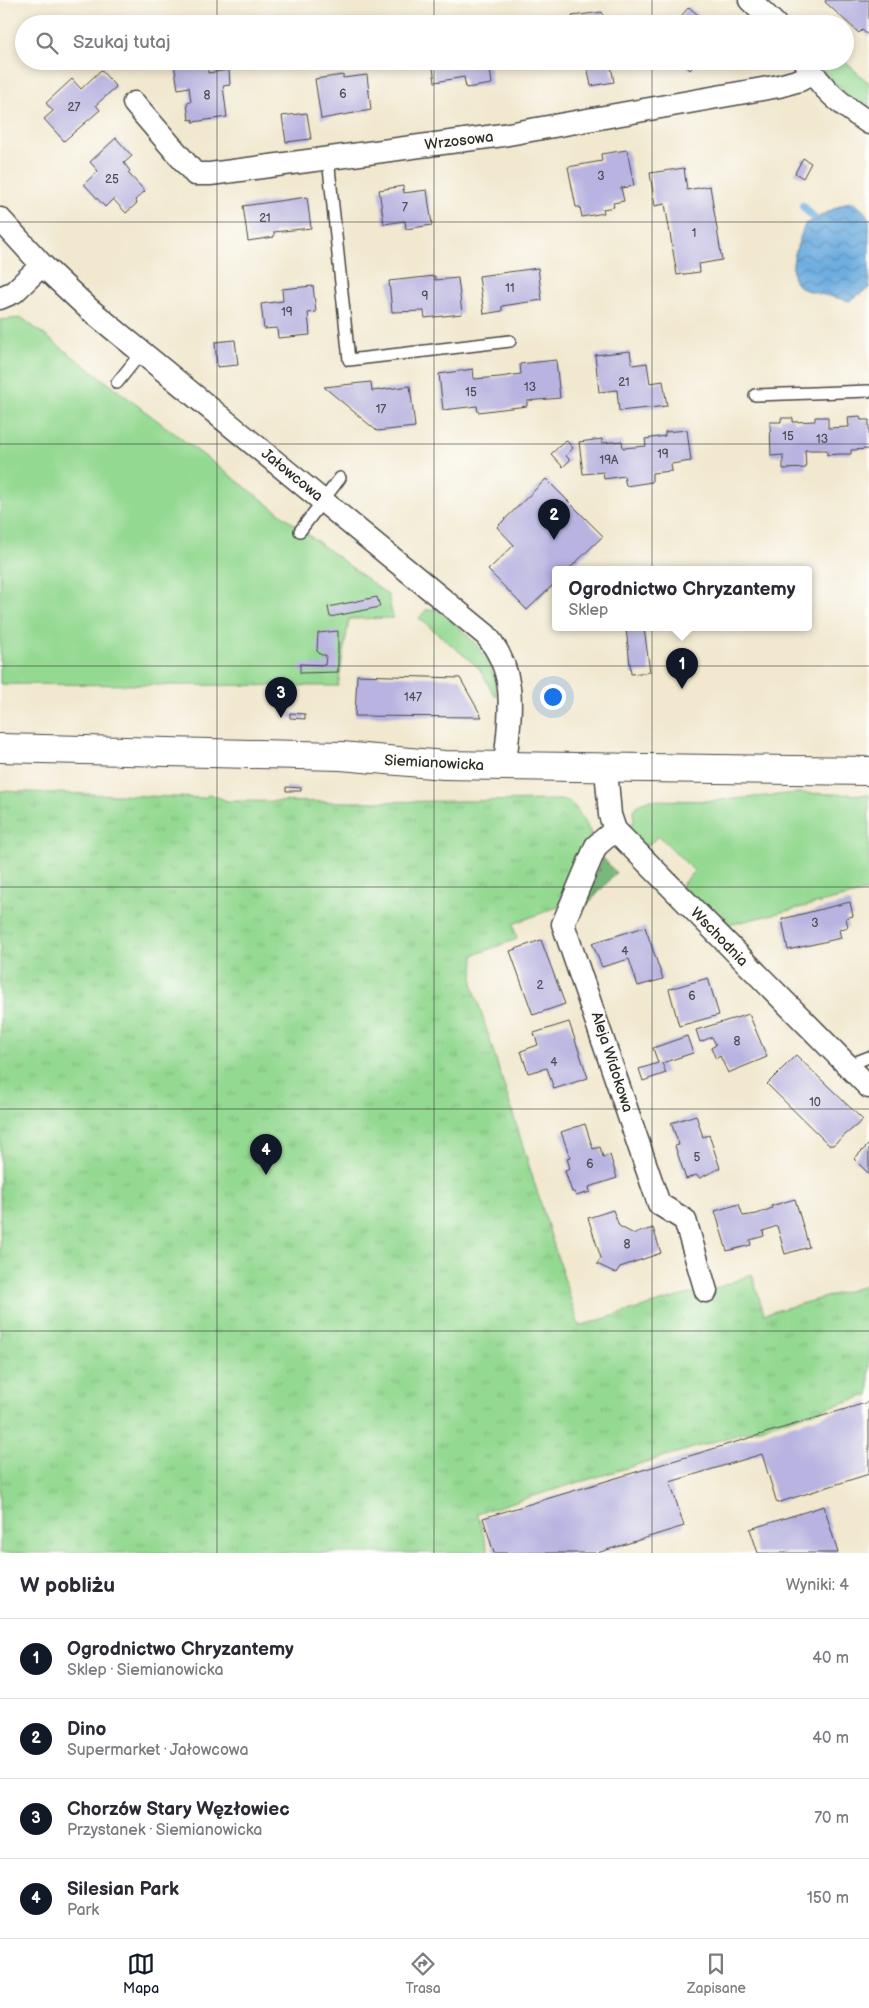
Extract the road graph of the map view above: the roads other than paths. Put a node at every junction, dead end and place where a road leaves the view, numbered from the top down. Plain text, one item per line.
1 (750, 0) edge
2 (766, 15) edge
3 (806, 70) edge
4 (810, 70) edge
5 (134, 103) dead end
6 (869, 123) edge
7 (328, 158) junction
8 (0, 219) edge
9 (42, 265) junction
10 (0, 298) edge
11 (510, 341) dead end
12 (142, 353) junction
13 (117, 383) dead end
14 (869, 391) edge
15 (755, 395) dead end
16 (340, 478) dead end
17 (324, 501) junction
18 (300, 531) dead end
19 (0, 748) edge
20 (505, 766) junction
21 (606, 768) junction
22 (869, 770) edge
23 (615, 830) junction
24 (869, 1057) edge
25 (846, 1066) junction
26 (869, 1087) edge
27 (706, 1291) dead end

1 - 2 street
3 - 7 street, Wrzosowa
4 - 6 street
5 - 7 street, Wrzosowa
7 - 11 lane
8 - 9 street, Jałowcowa
9 - 10 street
9 - 12 street, Jałowcowa
12 - 13 lane
12 - 17 street, Jałowcowa
14 - 15 lane
16 - 17 lane
17 - 18 lane
17 - 20 street, Jałowcowa
19 - 20 street, Siemianowicka
20 - 21 street, Siemianowicka
21 - 22 street, Siemianowicka
21 - 23 street
23 - 25 street, Wschodnia
23 - 27 street, Aleja Widokowa
24 - 25 lane
25 - 26 street, Wschodnia

